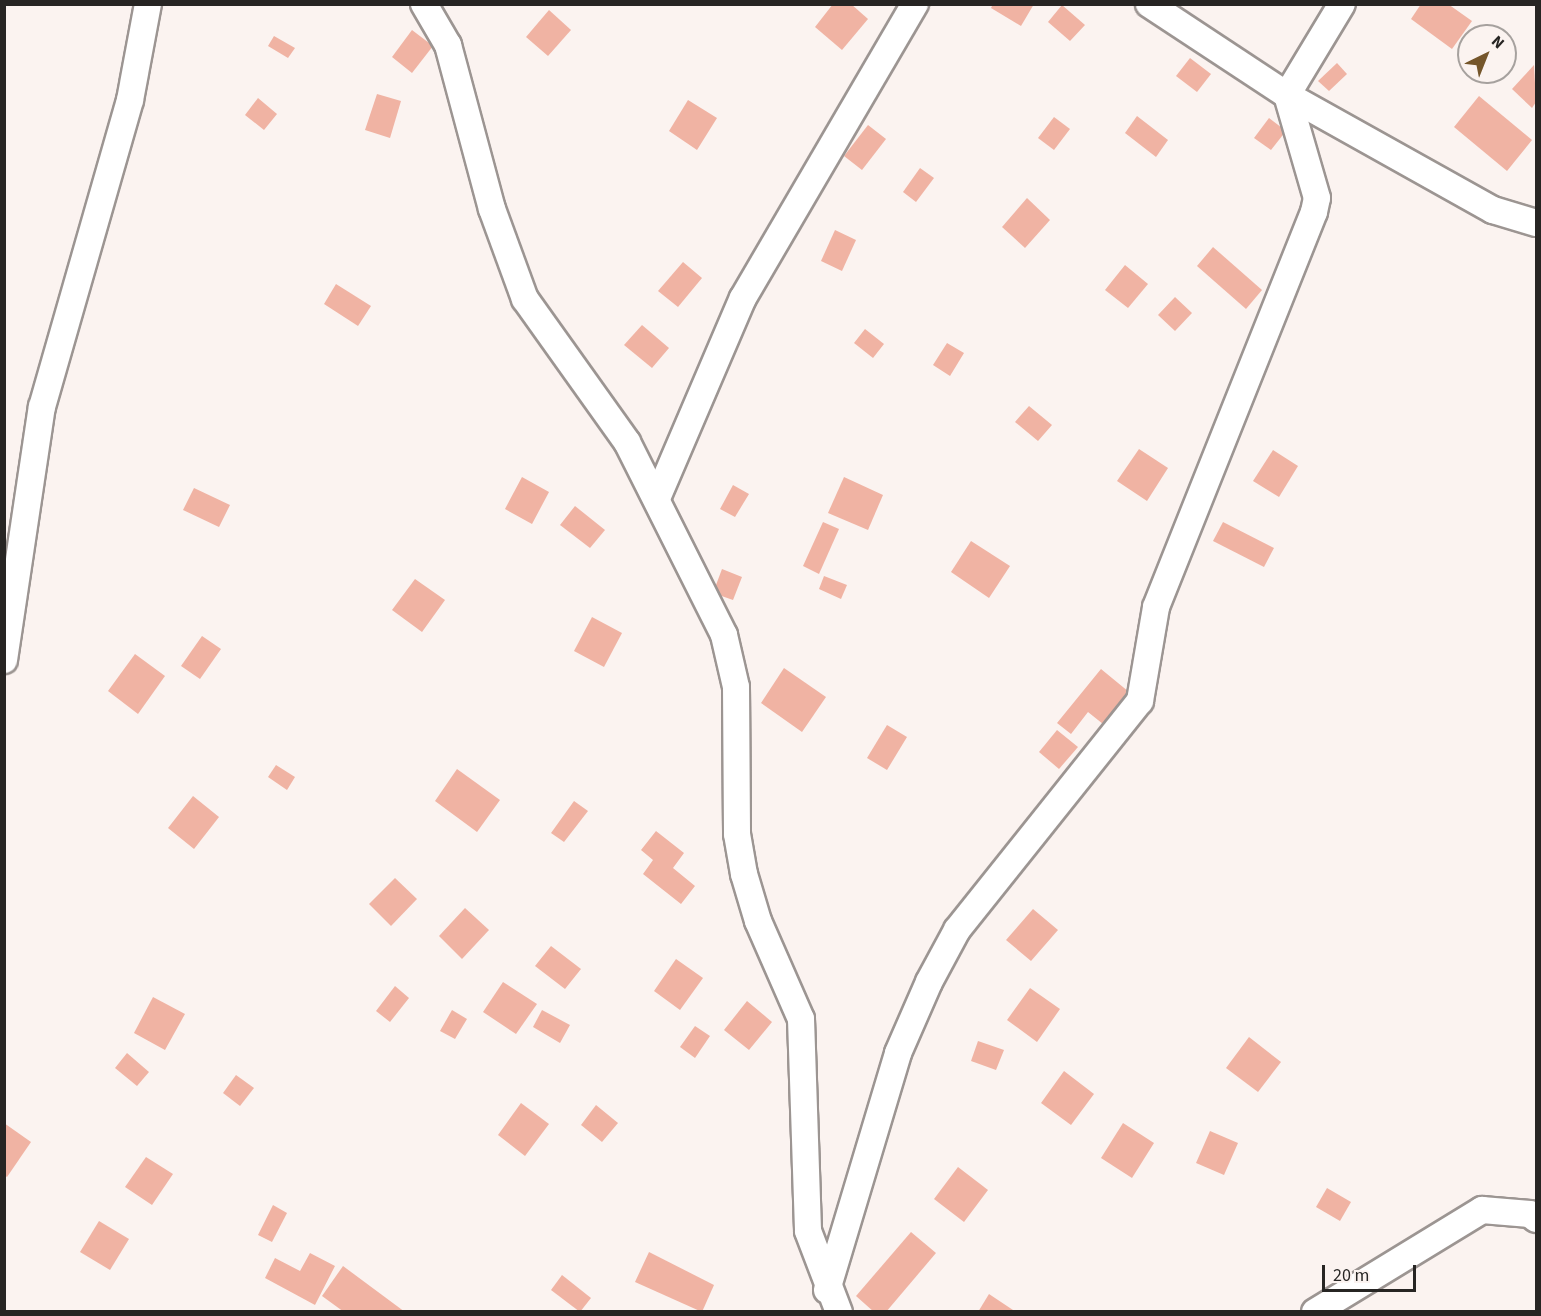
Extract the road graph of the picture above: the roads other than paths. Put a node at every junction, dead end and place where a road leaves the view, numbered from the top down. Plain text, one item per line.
1 (424, 4) edge
2 (915, 4) edge
3 (1149, 4) edge
4 (1342, 4) edge
5 (150, 11) edge
6 (1287, 95) junction
7 (1536, 223) edge
8 (658, 495) junction
9 (4, 660) edge
10 (1536, 1219) edge
11 (833, 1301) edge
12 (1315, 1311) edge

1 - 8 street
2 - 8 street
3 - 6 street
4 - 6 street
5 - 9 street
6 - 7 street
6 - 11 street
8 - 11 street
10 - 12 street

